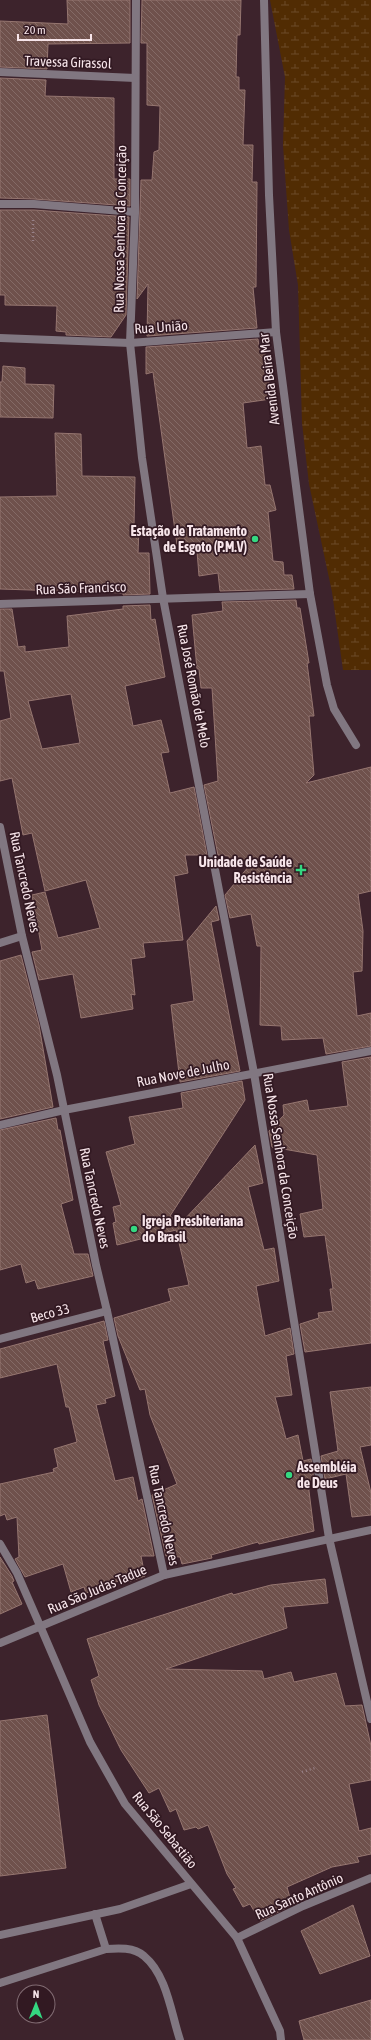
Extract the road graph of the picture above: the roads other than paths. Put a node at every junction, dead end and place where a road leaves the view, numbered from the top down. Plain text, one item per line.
1 (136, 0) edge
2 (264, 0) edge
3 (0, 72) edge
4 (135, 78) junction
5 (0, 204) edge
6 (135, 212) junction
7 (276, 332) junction
8 (0, 338) edge
9 (130, 342) junction
10 (142, 458) joint
11 (310, 594) junction
12 (163, 598) junction
13 (0, 604) edge
14 (356, 745) dead end
15 (199, 778) joint
16 (0, 827) edge
17 (22, 936) junction
18 (0, 943) edge
19 (371, 1051) edge
20 (254, 1073) junction
21 (64, 1110) junction
22 (0, 1125) edge
23 (108, 1311) junction
24 (0, 1339) edge
25 (371, 1530) edge
26 (329, 1538) junction
27 (0, 1544) edge
28 (164, 1575) junction
29 (41, 1628) junction
30 (0, 1643) edge
31 (371, 1719) edge
32 (371, 1878) edge
33 (190, 1884) junction
34 (95, 1914) junction
35 (0, 1935) edge
36 (238, 1938) junction
37 (106, 1949) junction
38 (0, 1983) edge
39 (180, 2040) edge
40 (281, 2040) edge

1 - 4 street, Rua Nossa Senhora da Conceição
2 - 7 street, Avenida Beira Mar
3 - 4 street, Travessa Girassol
4 - 6 street, Rua Nossa Senhora da Conceição
5 - 6 street
6 - 9 street, Rua Nossa Senhora da Conceição
7 - 9 street, Rua União
7 - 11 street, Avenida Beira Mar
8 - 9 street, Rua União
9 - 10 street, Rua Nossa Senhora da Conceição
10 - 12 street, Rua José Romão de Melo
11 - 12 street, Rua São Francisco
11 - 14 street, Avenida Beira Mar
12 - 13 street, Rua São Francisco
12 - 15 street, Rua José Romão de Melo
15 - 20 street, Rua Nossa Senhora da Conceição
16 - 17 street, Rua Tancredo Neves
17 - 18 street
17 - 21 street, Rua Tancredo Neves
19 - 20 street, Rua Nove de Julho
20 - 21 street, Rua Nove de Julho
20 - 26 street, Rua Nossa Senhora da Conceição
21 - 22 street, Rua Nove de Julho
21 - 23 street, Rua Tancredo Neves
23 - 24 street, Beco 33
23 - 28 street, Rua Tancredo Neves
25 - 26 street, Rua São Judas Tadue
26 - 28 street, Rua São Judas Tadue
26 - 31 street, Rua Nossa Senhora da Conceição
27 - 29 street, Rua São Sebastião
28 - 29 street, Rua São Judas Tadue
29 - 30 street, Rua São Judas Tadue
29 - 33 street, Rua São Sebastião
32 - 36 street, Rua Santo Antônio
33 - 34 street
33 - 36 street, Rua São Sebastião
34 - 35 street
34 - 37 street
36 - 40 street, Rua São Sebastião
37 - 38 street
37 - 39 street

